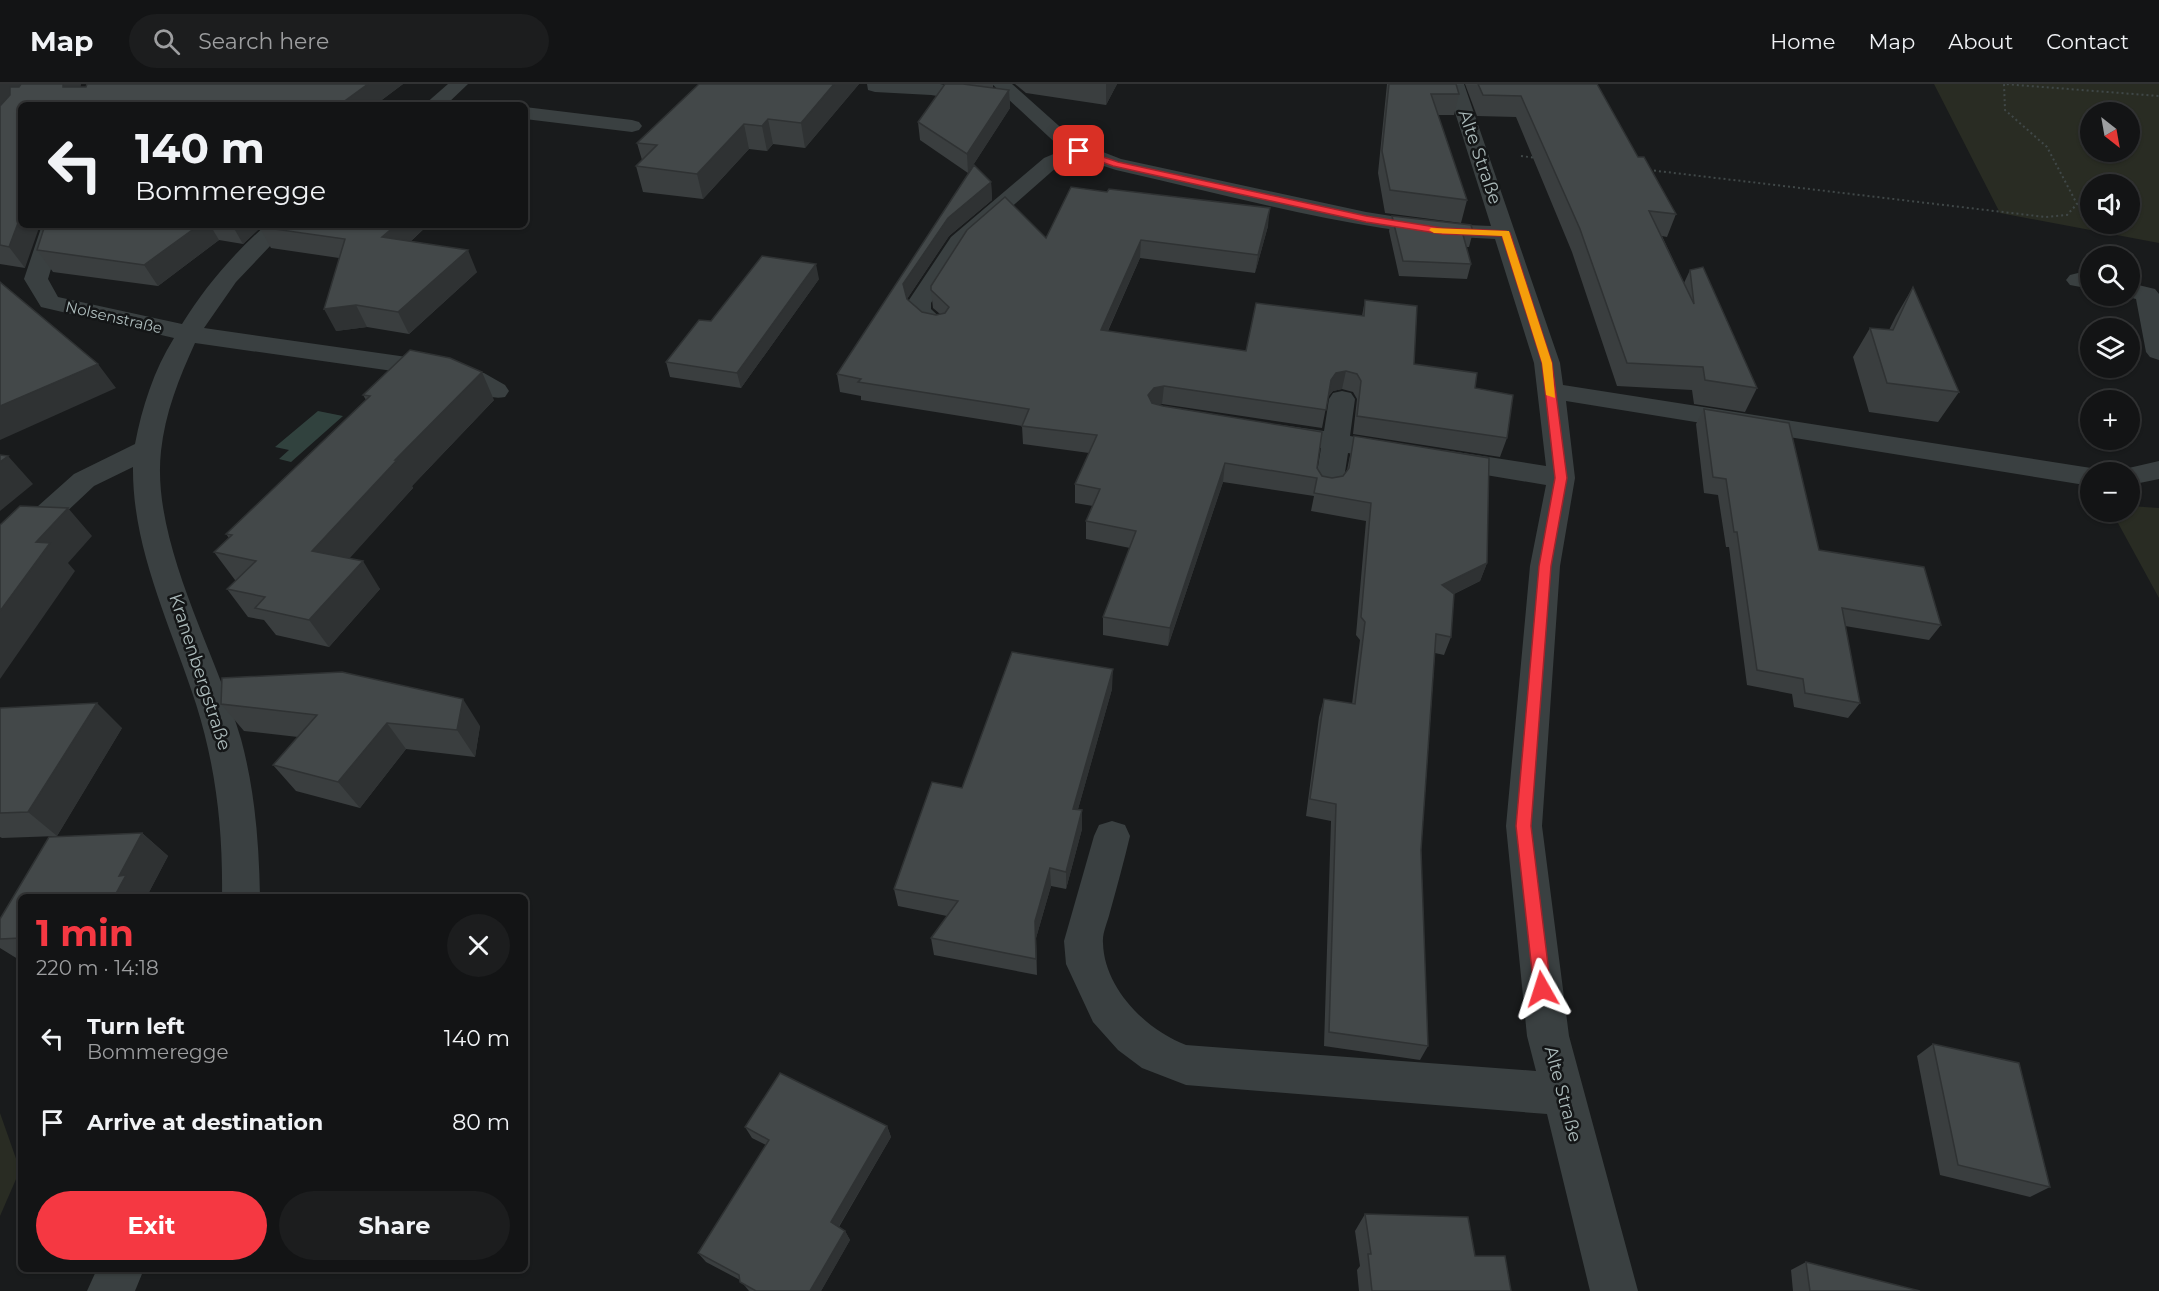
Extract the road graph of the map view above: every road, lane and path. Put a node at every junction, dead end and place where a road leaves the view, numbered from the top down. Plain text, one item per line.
1 (459, 84) edge
2 (1001, 84) edge
3 (1455, 84) edge
4 (875, 86) dead end
5 (929, 86) edge
6 (2159, 96) edge
7 (1021, 101) junction
8 (443, 102) edge
9 (528, 113) edge
10 (632, 126) dead end
11 (1079, 151) junction
12 (1478, 151) junction
13 (1538, 158) edge
14 (1644, 170) edge
15 (52, 228) edge
16 (276, 228) edge
17 (1506, 233) junction
18 (2140, 293) edge
19 (936, 325) edge
20 (190, 335) junction
21 (2159, 352) edge
22 (496, 391) dead end
23 (1551, 391) junction
24 (1342, 399) dead end
25 (1255, 429) edge
26 (1336, 442) junction
27 (148, 448) junction
28 (2159, 470) edge
29 (2140, 474) edge
30 (2080, 475) edge
31 (1561, 478) junction
32 (1329, 485) edge
33 (0, 557) edge
34 (1112, 836) dead end
35 (241, 894) edge
36 (1563, 1094) junction
37 (120, 1272) edge
38 (111, 1291) edge
39 (1614, 1291) edge

1 - 8 street
2 - 7 street
3 - 12 street, Alte Straße
4 - 5 street
5 - 7 street
6 - 14 path
7 - 11 street
9 - 10 street
11 - 17 street
11 - 19 street
12 - 13 path
12 - 17 street, Alte Straße
15 - 20 street, Nolsenstraße
16 - 20 street, Kranenbergstraße
17 - 23 street, Alte Straße
18 - 21 street
20 - 22 street, Nolsenstraße
20 - 27 street, Kranenbergstraße
23 - 30 street
23 - 31 street, Alte Straße
24 - 26 street
25 - 26 street
26 - 31 street
26 - 32 street
27 - 33 street
27 - 35 street, Kranenbergstraße
28 - 29 street
31 - 36 street, Alte Straße
34 - 36 street
36 - 39 street, Alte Straße
37 - 38 street

